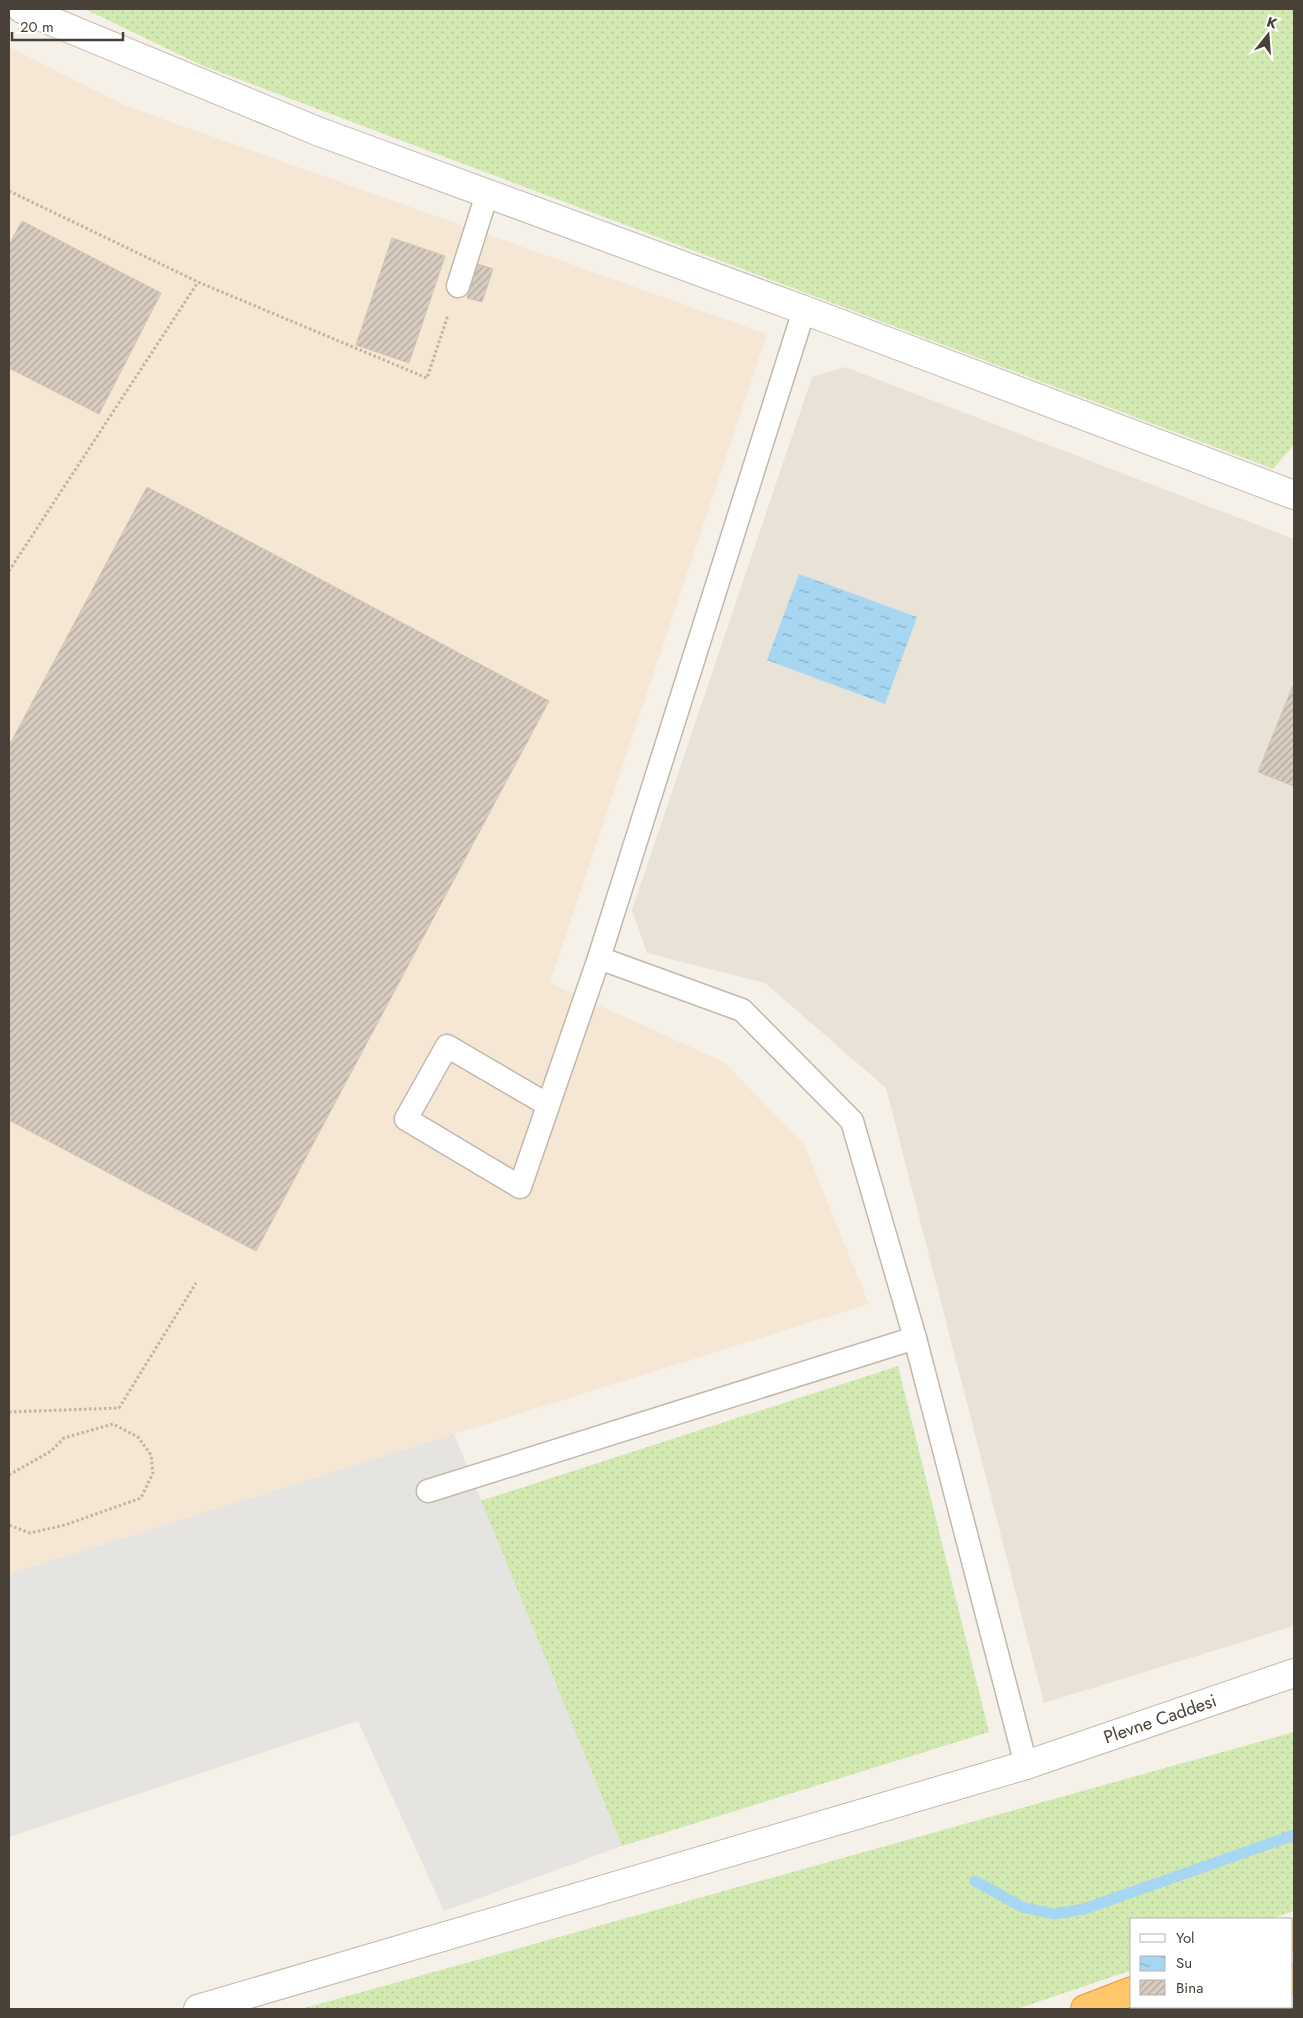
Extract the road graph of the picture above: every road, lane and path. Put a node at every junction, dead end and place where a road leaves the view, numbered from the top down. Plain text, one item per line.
1 (22, 9) edge
2 (9, 191) edge
3 (487, 194) junction
4 (198, 282) junction
5 (458, 286) joint
6 (804, 310) junction
7 (1294, 495) edge
8 (9, 571) edge
9 (598, 958) junction
10 (548, 1105) junction
11 (196, 1283) dead end
12 (915, 1338) junction
13 (9, 1412) edge
14 (9, 1475) edge
15 (428, 1491) dead end
16 (9, 1525) edge
17 (1294, 1673) edge
18 (1026, 1765) junction
19 (1130, 1992) edge
20 (198, 2009) edge
21 (1085, 2009) edge

1 - 3 street
2 - 4 path
3 - 5 lane
3 - 6 street
4 - 5 path
4 - 8 path
6 - 7 street
6 - 9 lane
9 - 10 lane
9 - 12 lane
10 - 10 lane
11 - 13 path
12 - 15 lane
12 - 18 lane
14 - 16 path
17 - 18 street, Plevne Caddesi
18 - 20 street, Plevne Caddesi
19 - 21 highway

